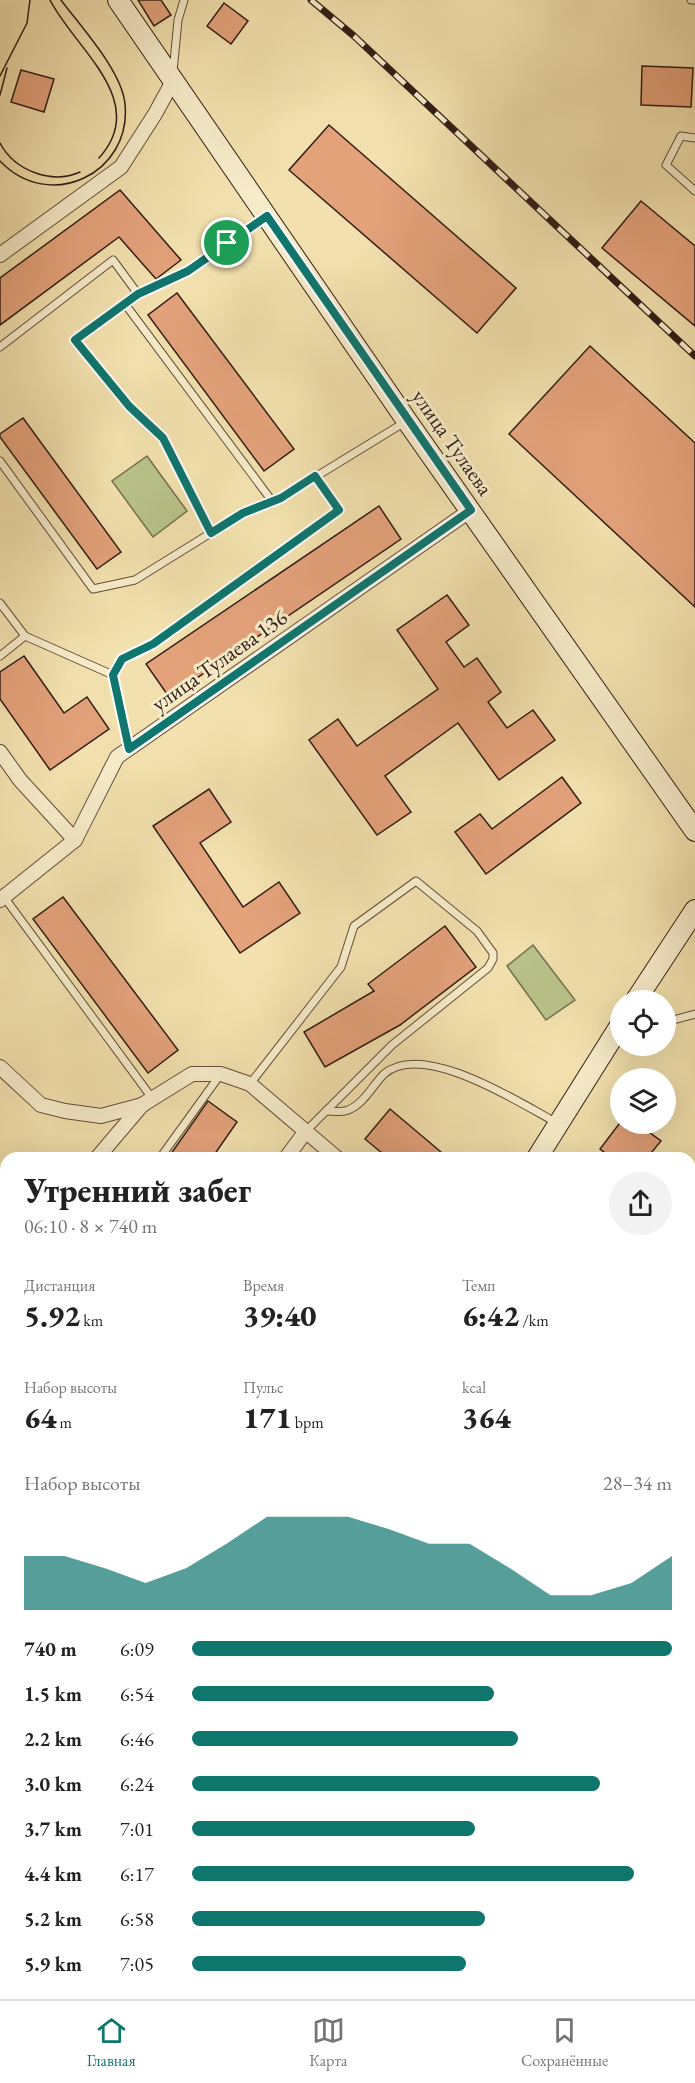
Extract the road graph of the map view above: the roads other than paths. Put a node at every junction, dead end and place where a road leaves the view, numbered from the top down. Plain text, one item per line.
1 (118, 0) edge
2 (184, 0) edge
3 (173, 81) junction
4 (695, 138) edge
5 (695, 191) edge
6 (267, 216) junction
7 (0, 255) edge
8 (138, 294) junction
9 (125, 304) junction
10 (0, 347) edge
11 (407, 421) junction
12 (0, 461) edge
13 (315, 476) junction
14 (272, 501) junction
15 (471, 510) junction
16 (211, 533) junction
17 (0, 603) edge
18 (25, 636) junction
19 (0, 656) edge
20 (113, 675) junction
21 (129, 749) junction
22 (0, 752) edge
23 (695, 831) edge
24 (75, 840) junction
25 (2, 899) edge
26 (695, 910) edge
27 (643, 990) edge
28 (695, 1014) edge
29 (676, 1019) edge
30 (610, 1042) edge
31 (0, 1067) edge
32 (221, 1074) junction
33 (250, 1084) junction
34 (147, 1101) junction
35 (326, 1111) junction
36 (559, 1124) junction
37 (306, 1131) junction
38 (103, 1152) edge
39 (164, 1152) edge
40 (290, 1152) edge
41 (330, 1152) edge
42 (541, 1152) edge

1 - 3 main road, улица Тулаева
2 - 3 lane
3 - 6 main road, улица Тулаева
3 - 7 street
4 - 5 lane
6 - 8 lane
6 - 11 main road, улица Тулаева
8 - 9 lane
8 - 10 lane
9 - 14 lane
9 - 16 lane
11 - 13 lane
11 - 15 main road, улица Тулаева
12 - 16 lane
13 - 14 lane
13 - 20 lane
14 - 16 lane
15 - 21 street, улица Тулаева 136
15 - 23 main road, улица Тулаева
17 - 18 lane
18 - 19 lane
18 - 20 lane
20 - 21 lane
21 - 24 street, улица Тулаева 136
22 - 24 street
24 - 25 street, улица Тулаева 136
25 - 34 lane
26 - 27 main road
28 - 29 lane
30 - 36 main road
31 - 34 street
32 - 33 street
32 - 34 street
32 - 39 lane
33 - 35 lane
33 - 37 street
34 - 38 street
35 - 36 lane
35 - 37 lane
36 - 42 main road
37 - 40 street
37 - 41 street

